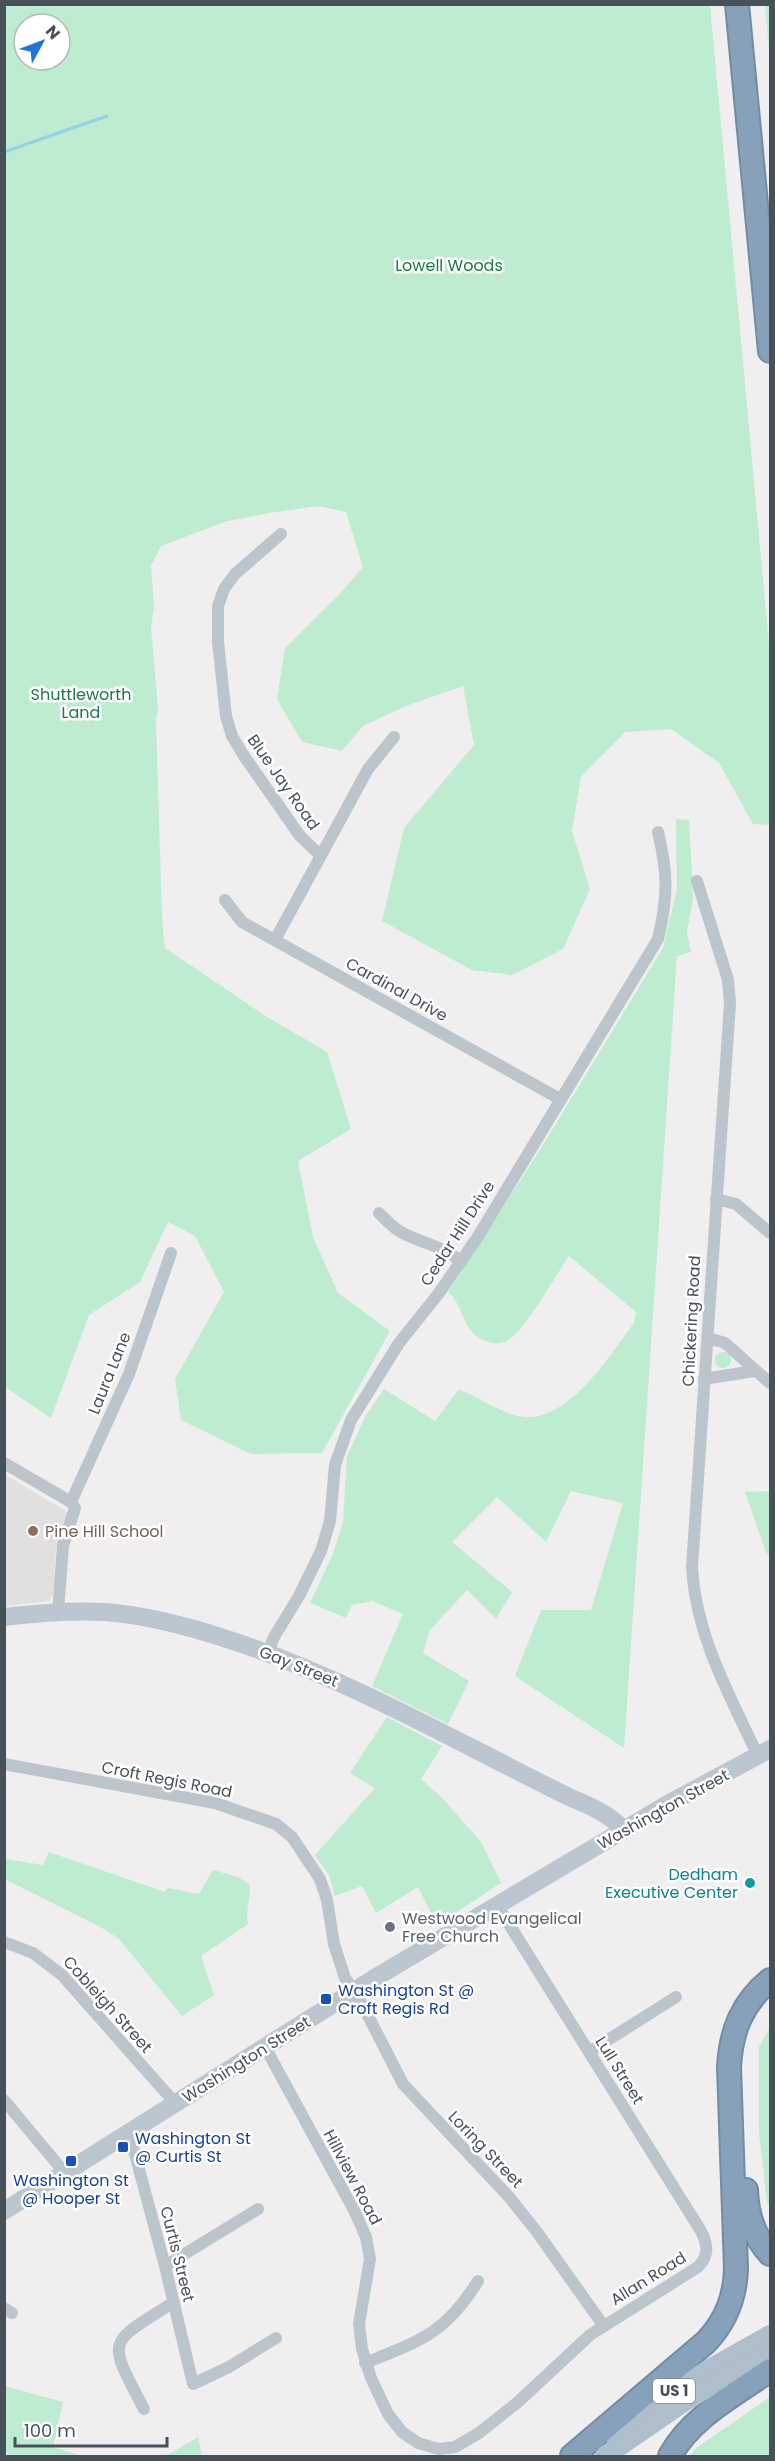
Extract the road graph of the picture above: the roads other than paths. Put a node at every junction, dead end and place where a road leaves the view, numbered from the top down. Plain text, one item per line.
1 (737, 4) edge
2 (771, 351) edge
3 (280, 534) dead end
4 (394, 737) dead end
5 (658, 832) dead end
6 (320, 855) junction
7 (697, 881) dead end
8 (225, 900) dead end
9 (275, 940) junction
10 (560, 1098) junction
11 (716, 1199) junction
12 (379, 1213) dead end
13 (771, 1233) edge
14 (171, 1253) dead end
15 (461, 1262) junction
16 (708, 1338) junction
17 (754, 1371) junction
18 (704, 1379) junction
19 (771, 1383) edge
20 (4, 1463) edge
21 (71, 1502) junction
22 (58, 1611) junction
23 (4, 1617) edge
24 (268, 1653) junction
25 (764, 1753) edge
26 (4, 1764) edge
27 (618, 1834) junction
28 (497, 1905) junction
29 (4, 1942) edge
30 (771, 1980) edge
31 (353, 1991) junction
32 (676, 1997) dead end
33 (771, 1998) edge
34 (265, 2047) junction
35 (589, 2052) junction
36 (4, 2100) edge
37 (175, 2103) junction
38 (129, 2132) junction
39 (64, 2172) junction
40 (258, 2209) dead end
41 (4, 2211) edge
42 (771, 2254) edge
43 (706, 2256) joint
44 (165, 2266) junction
45 (478, 2282) dead end
46 (174, 2302) junction
47 (603, 2325) junction
48 (771, 2336) edge
49 (276, 2338) dead end
50 (771, 2351) edge
51 (365, 2363) junction
52 (771, 2370) edge
53 (144, 2409) dead end
54 (572, 2457) edge
55 (583, 2457) edge
56 (605, 2457) edge
57 (670, 2457) edge

1 - 2 highway
3 - 6 street, Blue Jay Road
4 - 6 street
5 - 10 street, Cedar Hill Drive
6 - 9 street
7 - 11 street, Chickering Road
8 - 9 street, Cardinal Drive
9 - 10 street, Cardinal Drive
10 - 15 street, Cedar Hill Drive
11 - 13 street
11 - 16 street, Chickering Road
12 - 15 street
14 - 21 street, Laura Lane
15 - 24 street, Cedar Hill Drive
16 - 17 street
16 - 18 street, Chickering Road
17 - 18 street
17 - 19 street
18 - 25 street, Chickering Road
20 - 21 street
21 - 22 street, Laura Lane
22 - 23 main road, Gay Street
22 - 24 main road, Gay Street
24 - 27 main road, Gay Street
25 - 27 main road, Washington Street
26 - 31 street, Croft Regis Road
27 - 28 main road, Washington Street
28 - 31 main road, Washington Street
28 - 35 street, Lull Street
29 - 37 street, Cobleigh Street
30 - 54 highway
31 - 34 main road, Washington Street
31 - 47 street, Loring Street
32 - 35 street
33 - 42 highway
34 - 37 main road, Washington Street
34 - 51 street, Hillview Road
35 - 43 street, Lull Street
36 - 39 street
37 - 38 main road, Washington Street
38 - 39 main road, Washington Street
38 - 44 street, Curtis Street
39 - 41 main road, Washington Street
40 - 44 street
43 - 47 street, Allan Road
44 - 46 street, Curtis Street
45 - 51 street
46 - 49 street, Curtis Street
46 - 53 street
47 - 51 street, Hillview Road
48 - 55 main road, US 1
50 - 56 main road
52 - 57 highway

